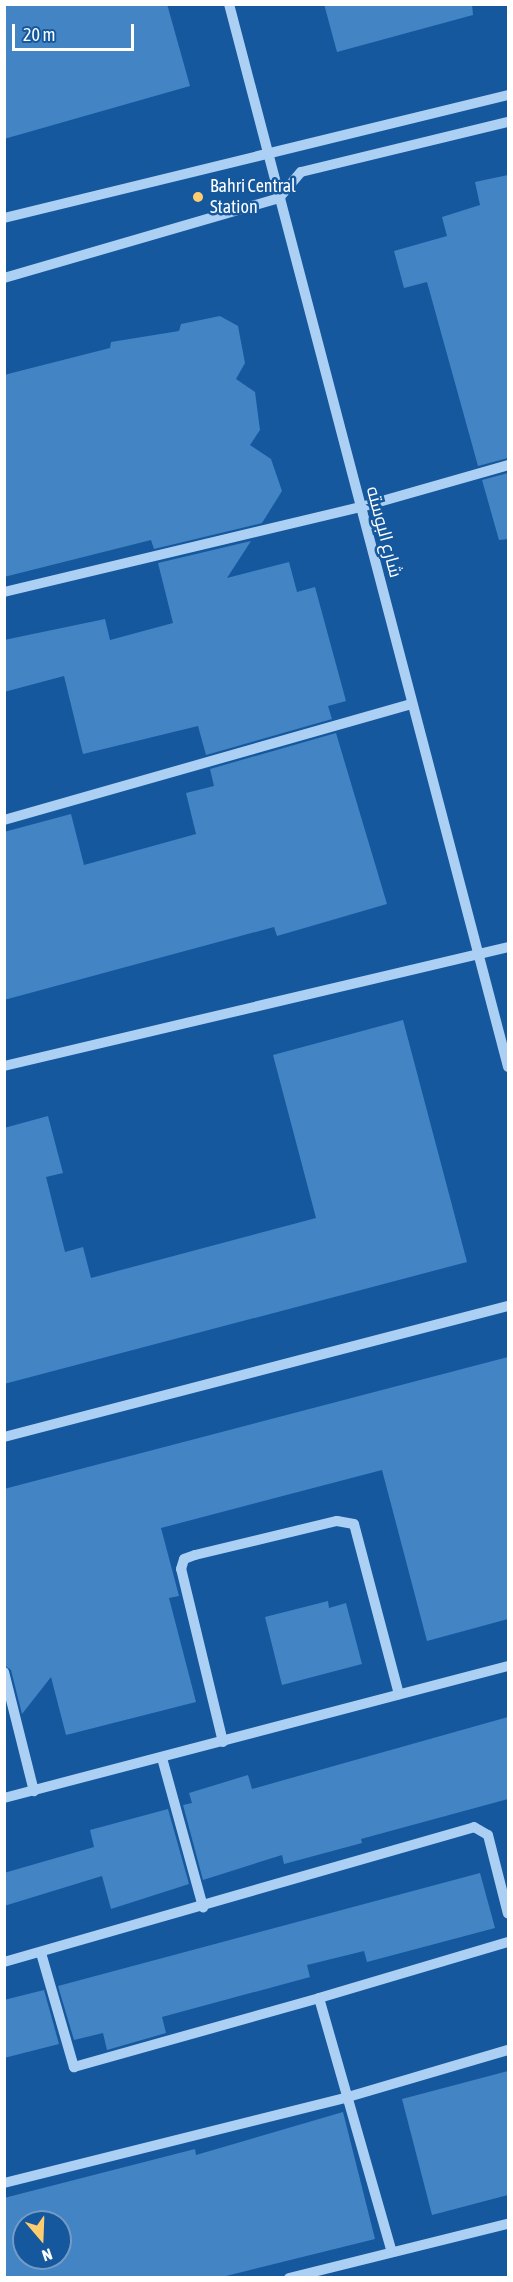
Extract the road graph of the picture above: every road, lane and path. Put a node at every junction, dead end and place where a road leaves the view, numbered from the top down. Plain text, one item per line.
1 (229, 4) edge
2 (508, 95) edge
3 (508, 122) edge
4 (268, 154) junction
5 (279, 198) junction
6 (4, 218) edge
7 (4, 278) edge
8 (508, 465) edge
9 (361, 507) junction
10 (4, 592) edge
11 (412, 704) junction
12 (4, 820) edge
13 (508, 947) edge
14 (479, 956) junction
15 (4, 1066) edge
16 (508, 1067) edge
17 (508, 1306) edge
18 (4, 1437) edge
19 (508, 1666) edge
20 (4, 1672) edge
21 (399, 1694) junction
22 (223, 1742) junction
23 (162, 1758) junction
24 (34, 1791) junction
25 (4, 1798) edge
26 (203, 1907) junction
27 (508, 1914) edge
28 (508, 1942) edge
29 (41, 1953) junction
30 (4, 1962) edge
31 (319, 1998) junction
32 (508, 2050) edge
33 (348, 2097) junction
34 (4, 2183) edge
35 (508, 2224) edge
36 (392, 2252) junction
37 (289, 2277) edge

1 - 4 street, شارع البوسته
2 - 4 street
3 - 5 street
4 - 5 street, شارع البوسته
4 - 6 street
5 - 7 street
5 - 9 street, شارع البوسته
8 - 9 street
9 - 10 street
9 - 11 street, شارع البوسته
11 - 12 street
11 - 14 street, شارع البوسته
13 - 14 street
14 - 15 street
14 - 16 street, شارع البوسته
17 - 18 street
19 - 21 street
20 - 24 street
21 - 22 street
21 - 22 street
22 - 23 street
23 - 24 street
23 - 26 street
24 - 25 street
26 - 27 street
26 - 29 street
28 - 31 street
29 - 30 street
29 - 31 street
31 - 33 street
32 - 33 street
33 - 34 street
33 - 36 street
35 - 36 street
36 - 37 street

